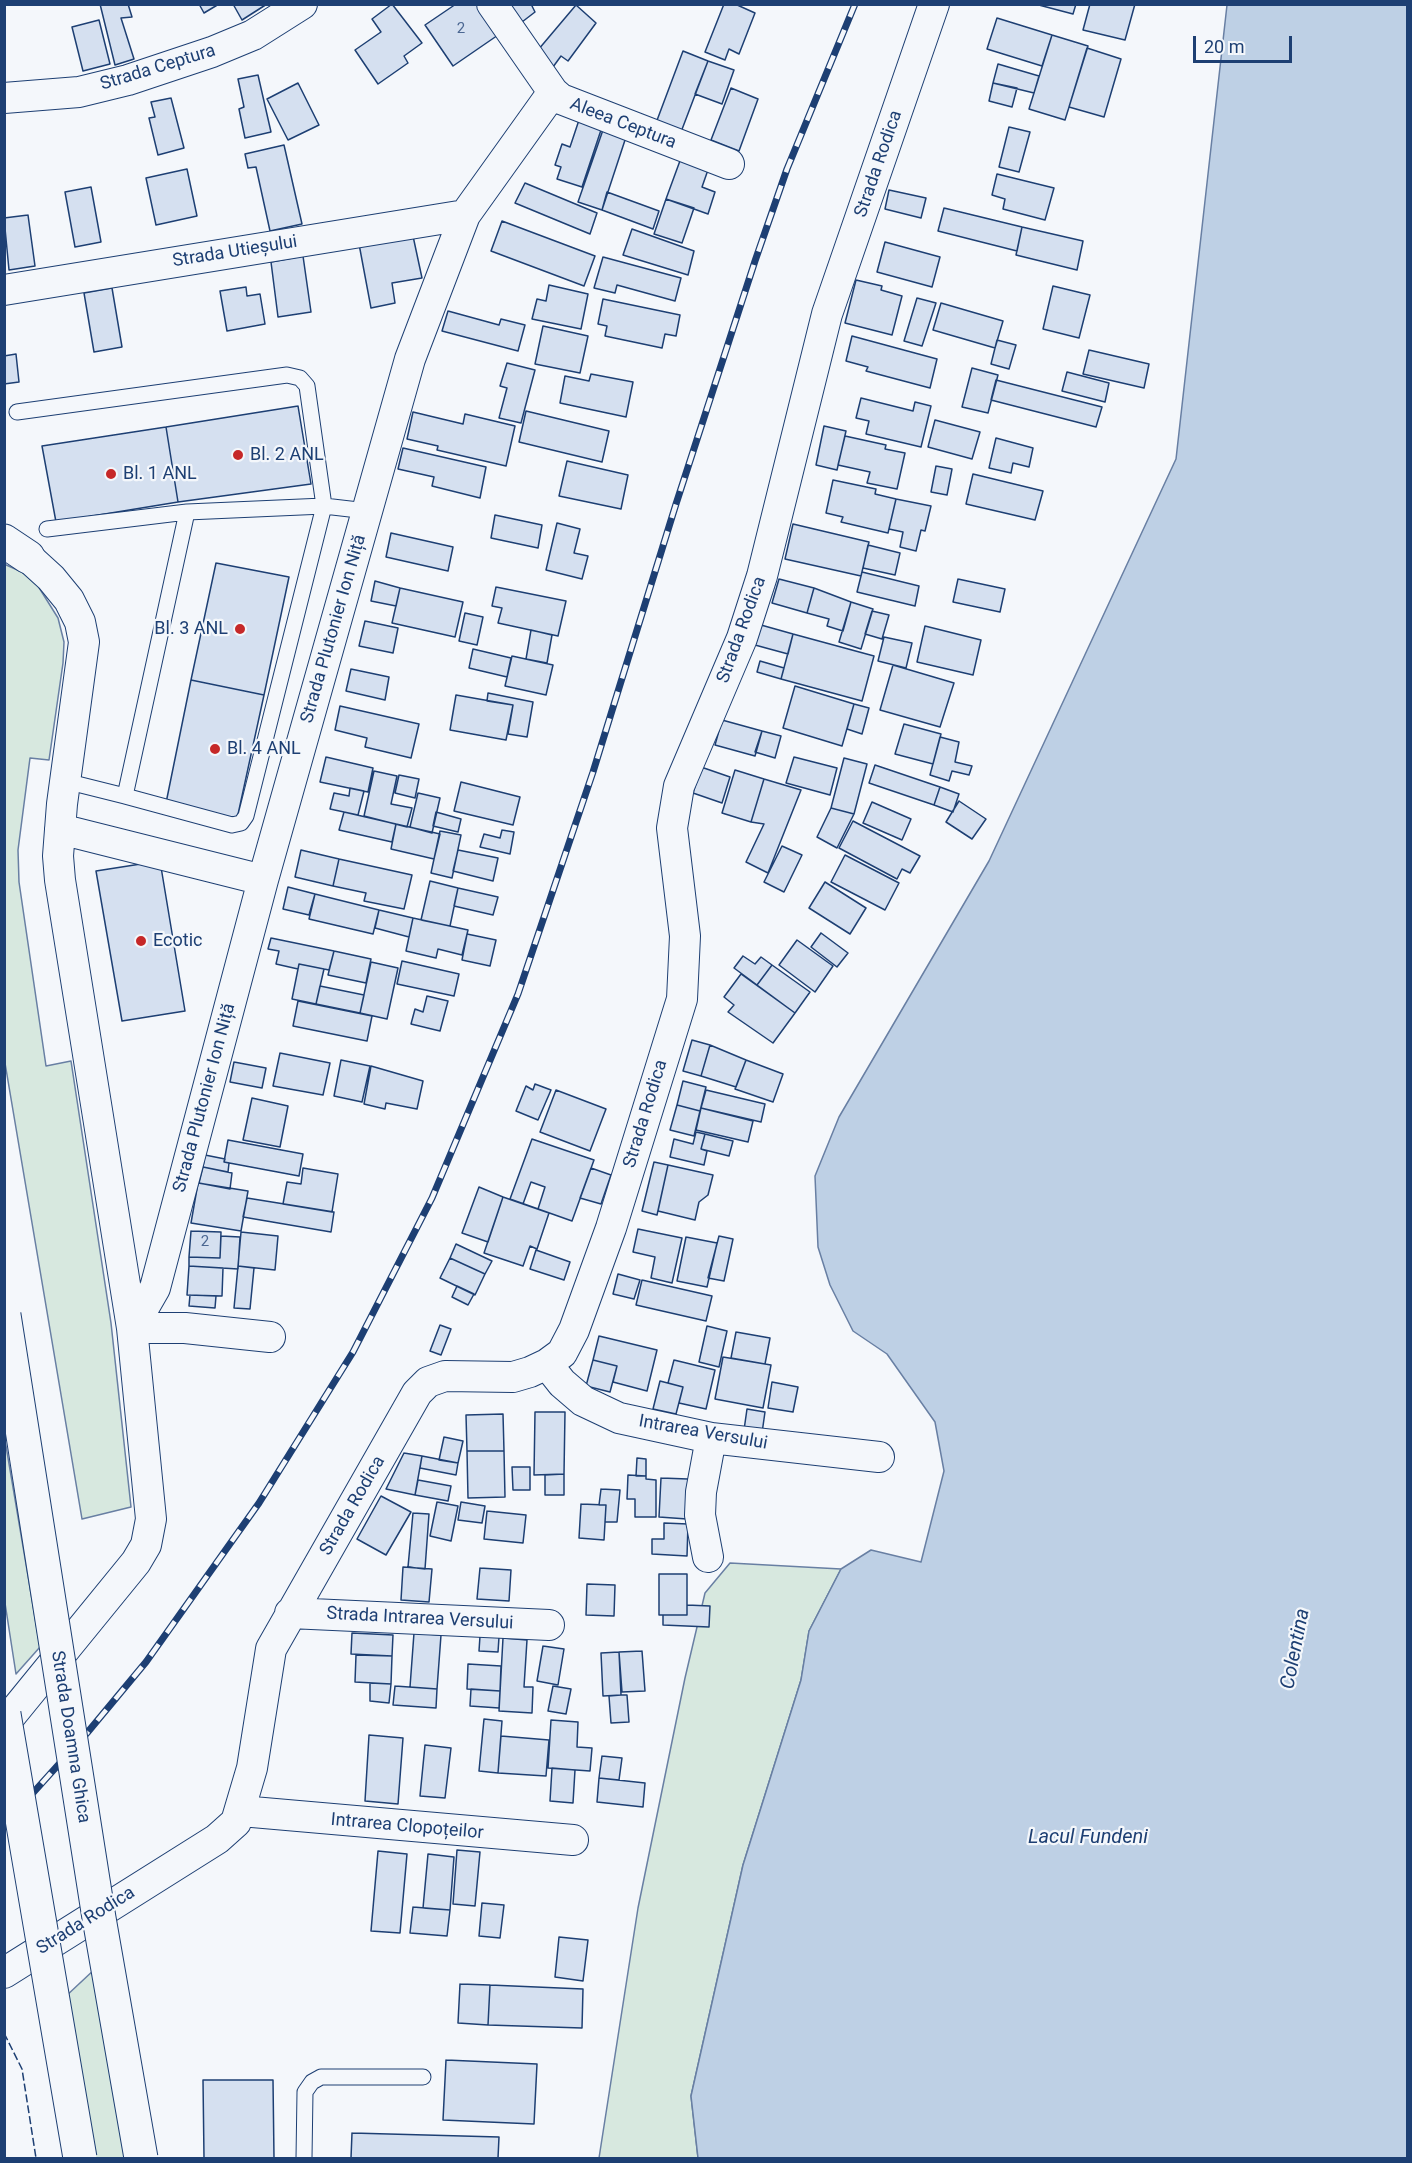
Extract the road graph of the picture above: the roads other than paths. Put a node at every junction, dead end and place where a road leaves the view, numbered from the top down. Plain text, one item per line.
1 (302, 4) edge
2 (492, 4) edge
3 (934, 4) edge
4 (553, 92) junction
5 (4, 98) edge
6 (729, 164) dead end
7 (465, 215) junction
8 (4, 290) edge
9 (17, 412) dead end
10 (324, 506) junction
11 (367, 511) junction
12 (187, 512) junction
13 (47, 529) dead end
14 (12, 550) edge
15 (66, 781) junction
16 (125, 796) junction
17 (60, 830) junction
18 (263, 880) junction
19 (4, 1315) edge
20 (132, 1328) junction
21 (270, 1337) dead end
22 (547, 1364) junction
23 (711, 1438) junction
24 (879, 1457) dead end
25 (708, 1557) dead end
26 (290, 1612) junction
27 (549, 1625) dead end
28 (4, 1714) edge
29 (4, 1724) edge
30 (241, 1811) junction
31 (573, 1840) dead end
32 (4, 1973) edge
33 (423, 2077) dead end
34 (80, 2158) edge
35 (141, 2158) edge
36 (304, 2158) edge

1 - 5 street, Strada Ceptura
2 - 4 street, Aleea Ceptura
3 - 22 street, Strada Rodica
4 - 6 street, Aleea Ceptura
4 - 7 street, Strada Plutonier Ion Niță
7 - 8 street, Strada Utieșului
7 - 11 street, Strada Plutonier Ion Niță
9 - 10 lane
10 - 11 lane
10 - 12 lane
10 - 16 lane
11 - 18 street, Strada Plutonier Ion Niță
12 - 13 lane
12 - 16 lane
14 - 15 street
15 - 16 lane
15 - 17 street
17 - 18 street
17 - 20 street
18 - 20 street, Strada Plutonier Ion Niță
19 - 35 main road, Strada Doamna Ghica, bridge
20 - 21 street
20 - 29 street
22 - 23 street, Intrarea Versului
22 - 26 street, Strada Rodica
23 - 24 street, Intrarea Versului
23 - 25 street
26 - 27 street, Strada Intrarea Versului
26 - 30 street, Strada Rodica
28 - 34 main road, bridge
30 - 31 street, Intrarea Clopoțeilor
30 - 32 street, Strada Rodica
33 - 36 lane

